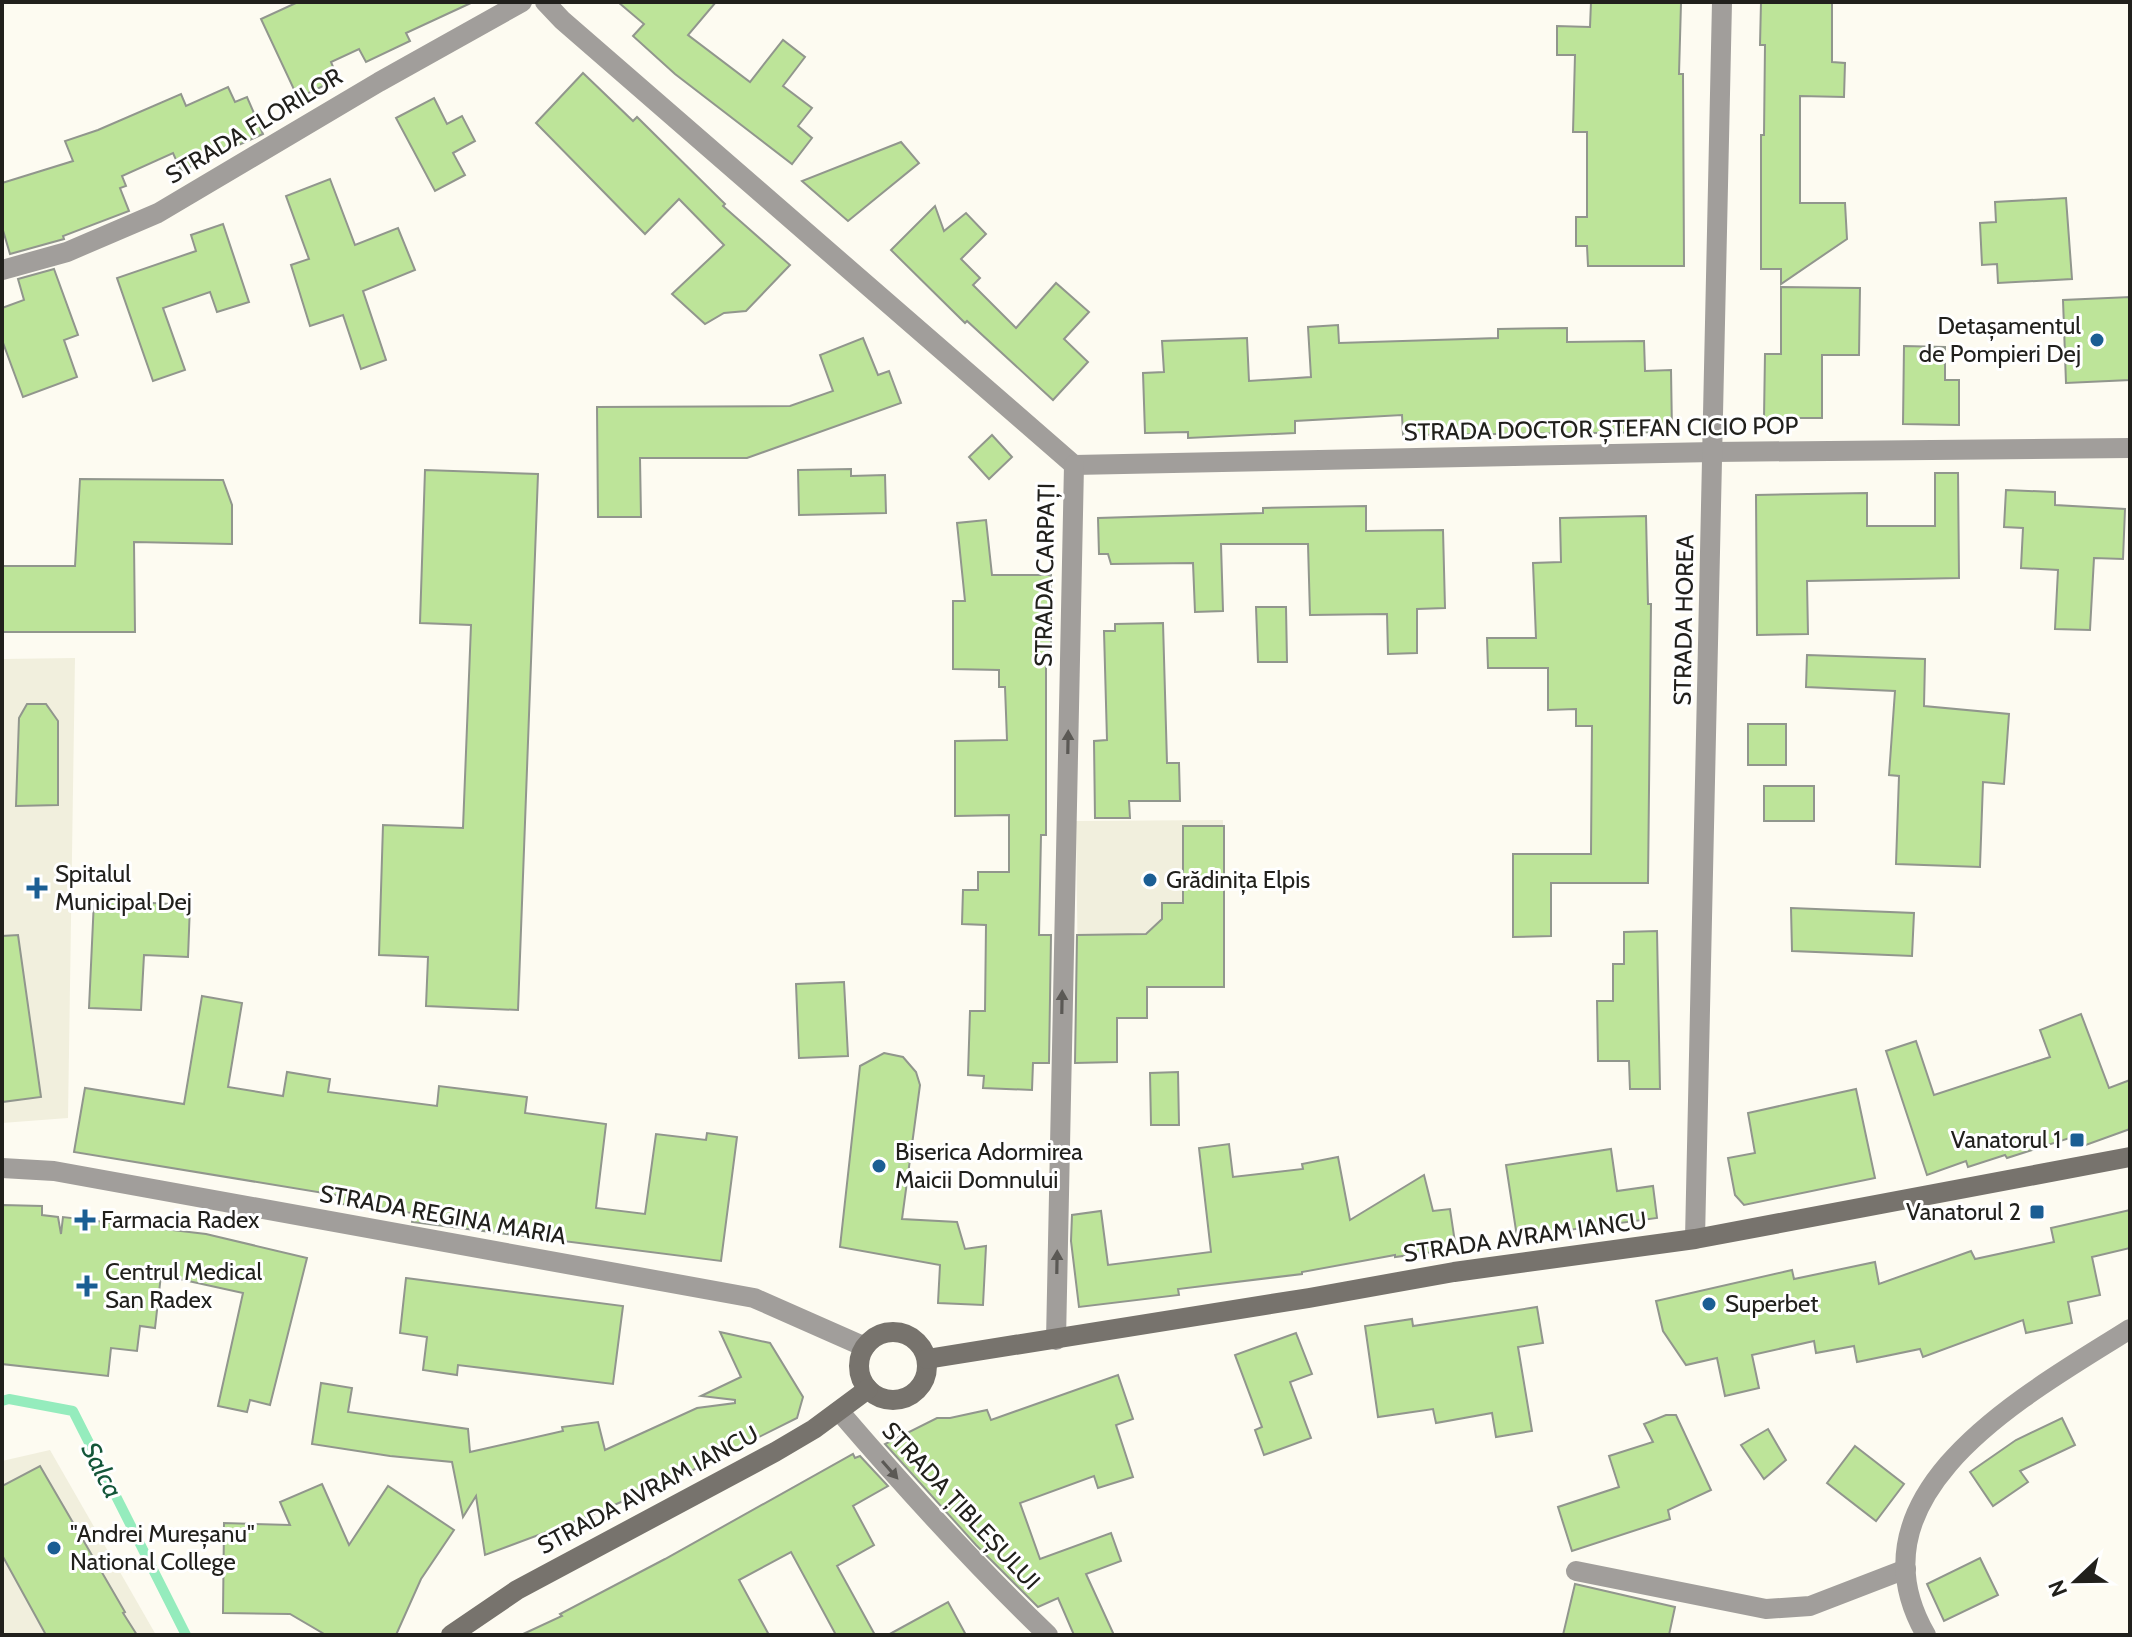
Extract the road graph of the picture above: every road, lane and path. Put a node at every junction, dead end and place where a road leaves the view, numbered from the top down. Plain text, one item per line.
1 (522, 2) edge
2 (545, 2) edge
3 (1722, 2) edge
4 (2, 270) edge
5 (2130, 448) edge
6 (1714, 452) junction
7 (1074, 465) junction
8 (2130, 1157) edge
9 (2, 1168) edge
10 (1695, 1239) junction
11 (2130, 1329) edge
12 (1056, 1340) junction
13 (865, 1347) junction
14 (927, 1359) junction
15 (868, 1389) junction
16 (839, 1411) junction
17 (1906, 1569) junction
18 (1576, 1571) dead end
19 (451, 1635) edge
20 (1048, 1635) edge
21 (1926, 1635) edge

1 - 4 street, STRADA FLORILOR
2 - 7 street, STRADA CARPAȚI
3 - 6 street, STRADA HOREA
5 - 6 street, STRADA DOCTOR ȘTEFAN CICIO POP
6 - 7 street, STRADA DOCTOR ȘTEFAN CICIO POP
6 - 10 street, STRADA HOREA
12 -> 7 street, STRADA CARPAȚI
8 - 10 main road, STRADA AVRAM IANCU
9 - 13 street, STRADA REGINA MARIA
10 - 12 main road, STRADA AVRAM IANCU
11 - 17 street
12 - 14 main road, STRADA AVRAM IANCU
13 - 14 main road
13 - 15 main road
14 - 15 main road
15 - 16 main road, STRADA AVRAM IANCU
16 - 19 main road, STRADA AVRAM IANCU
16 -> 20 street, STRADA ȚIBLEȘULUI
17 - 18 street
17 - 21 street

